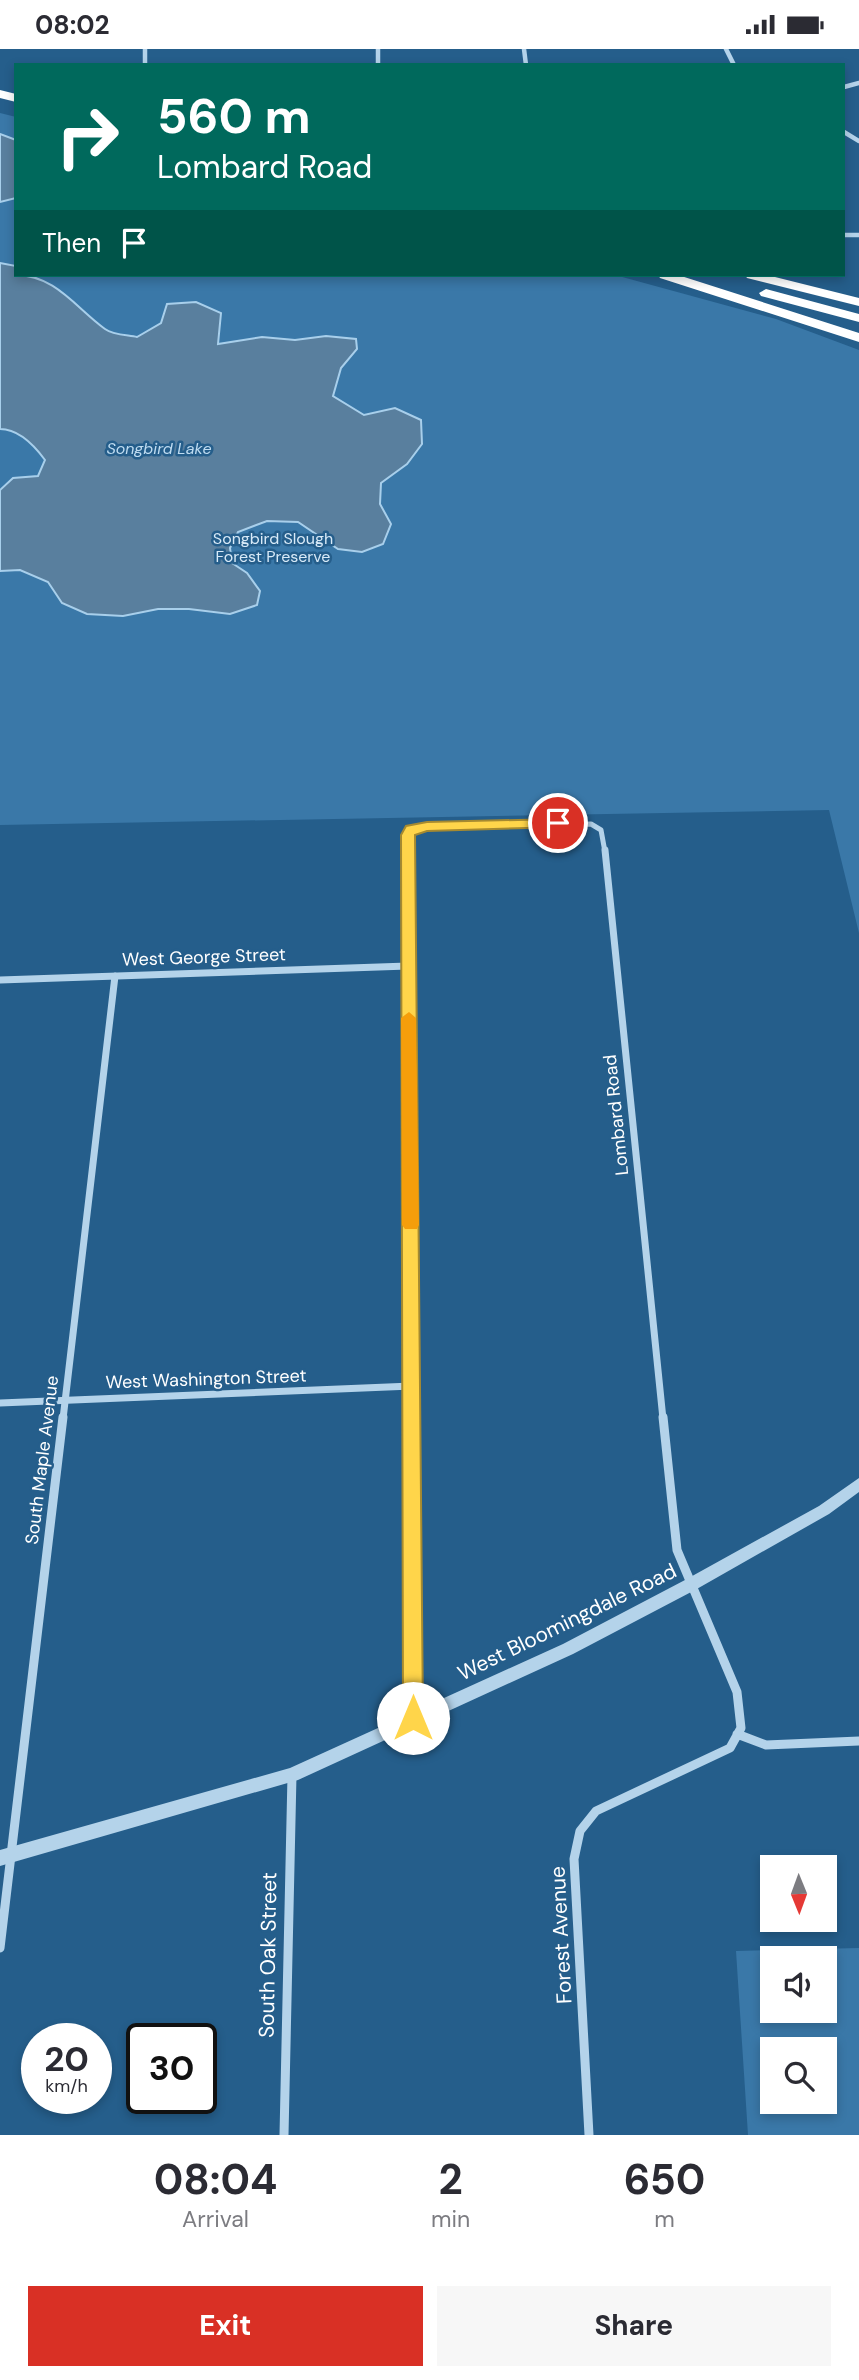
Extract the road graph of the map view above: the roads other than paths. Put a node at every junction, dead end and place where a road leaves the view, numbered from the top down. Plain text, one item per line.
1 (671, 277) edge
2 (705, 277) edge
3 (760, 277) edge
4 (782, 277) edge
5 (859, 296) edge
6 (859, 302) edge
7 (859, 318) edge
8 (859, 338) edge
9 (408, 966) junction
10 (115, 976) junction
11 (0, 980) edge
12 (412, 1386) junction
13 (65, 1400) junction
14 (0, 1403) edge
15 (859, 1484) edge
16 (690, 1585) junction
17 (413, 1718) junction
18 (737, 1734) junction
19 (859, 1741) edge
20 (292, 1775) junction
21 (6, 1856) edge
22 (0, 1948) edge
23 (284, 2135) edge
24 (589, 2135) edge

1 - 8 highway
2 - 7 highway
3 - 6 highway
4 - 5 highway
9 - 10 street, West George Street
9 - 12 street
9 - 16 street, Lombard Road
10 - 11 street, West George Street
10 - 13 street, South Maple Avenue
12 - 13 street, West Washington Street
12 - 17 street
13 - 14 street, West Washington Street
13 - 21 street, South Maple Avenue
15 - 16 street, West Bloomingdale Road
16 - 17 street, West Bloomingdale Road
16 - 18 street
17 - 20 street, West Bloomingdale Road
18 - 19 street
18 - 24 street, Forest Avenue
20 - 21 street, West Bloomingdale Road
20 - 23 street, South Oak Street
21 - 22 street, South Maple Avenue

